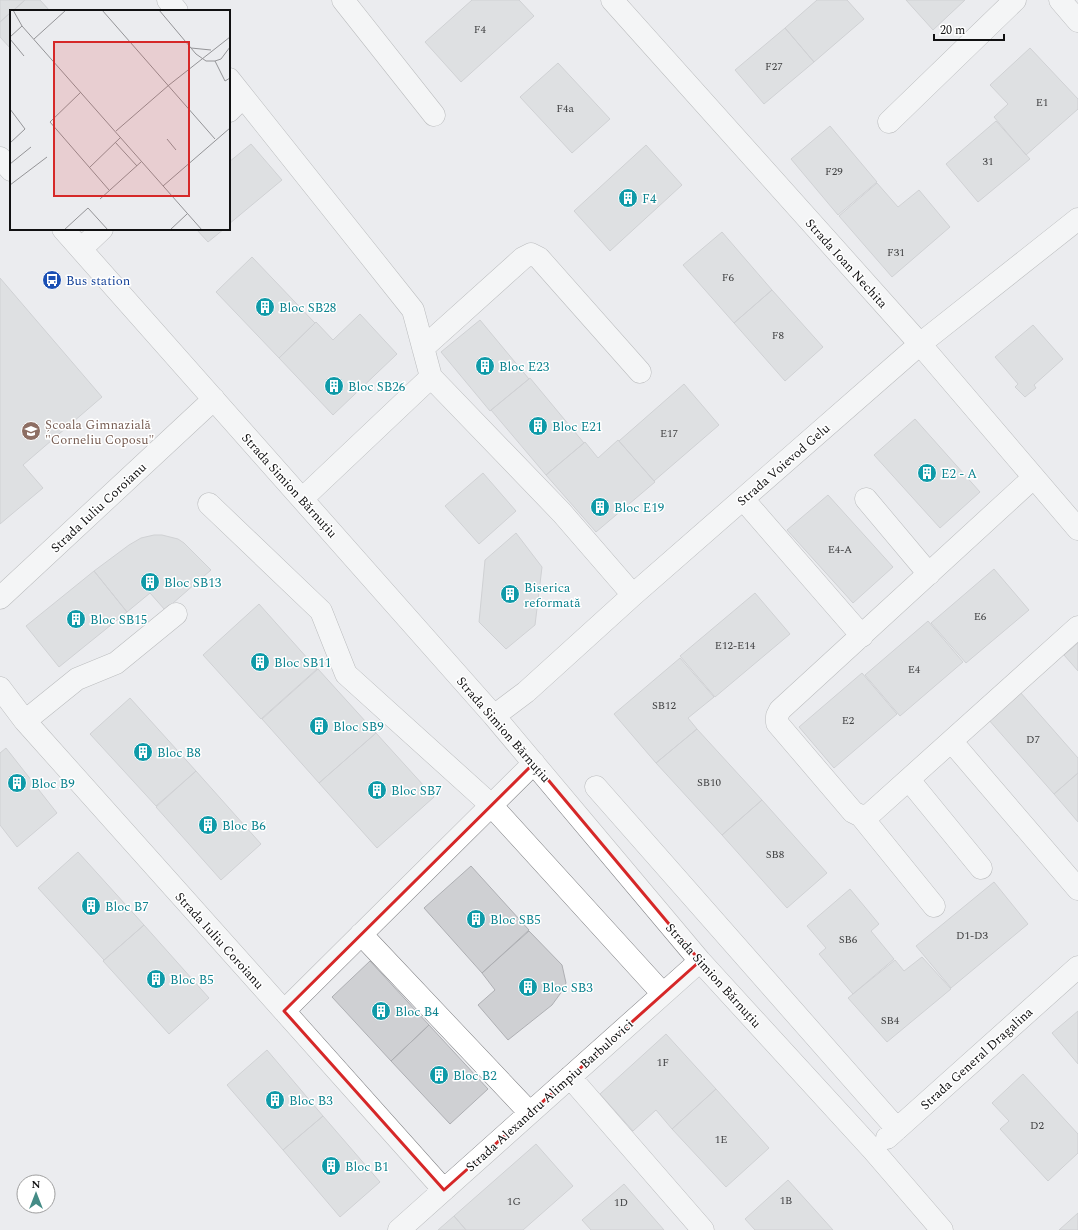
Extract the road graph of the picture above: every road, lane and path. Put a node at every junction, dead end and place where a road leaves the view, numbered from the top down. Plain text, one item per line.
1 (168, 0) edge
2 (343, 0) edge
3 (612, 0) edge
4 (1015, 0) edge
5 (1060, 0) edge
6 (176, 10) edge
7 (1078, 21) edge
8 (230, 83) edge
9 (236, 104) edge
10 (434, 115) dead end
11 (889, 122) dead end
12 (0, 158) edge
13 (10, 169) edge
14 (1078, 219) edge
15 (64, 230) edge
16 (101, 230) edge
17 (81, 249) junction
18 (920, 344) junction
19 (423, 348) junction
20 (640, 372) dead end
21 (430, 377) junction
22 (214, 399) junction
23 (1033, 478) junction
24 (866, 498) dead end
25 (302, 499) junction
26 (743, 499) junction
27 (209, 504) dead end
28 (1078, 529) edge
29 (929, 574) junction
30 (633, 595) junction
31 (0, 598) edge
32 (176, 614) dead end
33 (1078, 627) edge
34 (862, 636) junction
35 (0, 688) edge
36 (494, 716) junction
37 (25, 721) junction
38 (952, 742) junction
39 (534, 763) junction
40 (909, 780) junction
41 (596, 787) dead end
42 (491, 805) junction
43 (861, 816) junction
44 (981, 868) dead end
45 (1078, 889) edge
46 (934, 906) dead end
47 (361, 934) junction
48 (700, 961) junction
49 (1078, 967) edge
50 (663, 994) junction
51 (284, 1011) junction
52 (570, 1077) junction
53 (530, 1113) junction
54 (897, 1129) junction
55 (873, 1150) junction
56 (444, 1190) junction
57 (399, 1230) edge
58 (703, 1230) edge
59 (942, 1230) edge

1 - 6 street
2 - 10 street
3 - 18 street, Strada Ioan Nechita
4 - 11 street
5 - 7 street
8 - 9 street
9 - 19 street
12 - 13 street
14 - 18 street, Strada Voievod Gelu
15 - 17 street, Strada Simion Bărnuțiu
16 - 17 street
17 - 22 street, Strada Simion Bărnuțiu
18 - 23 street, Strada Ioan Nechita
18 - 26 street, Strada Voievod Gelu
19 - 20 street
19 - 21 street
21 - 25 street
21 - 30 street
22 - 25 street, Strada Simion Bărnuțiu
22 - 31 street, Strada Iuliu Coroianu
23 - 28 street, Strada Ioan Nechita
23 - 29 street
24 - 29 street
25 - 36 street, Strada Simion Bărnuțiu
26 - 30 street, Strada Voievod Gelu
26 - 34 street
27 - 42 street
29 - 34 street
30 - 36 street, Strada Voievod Gelu
32 - 37 street
33 - 38 street
34 - 43 street
35 - 37 street, Strada Iuliu Coroianu
36 - 39 street, Strada Simion Bărnuțiu
37 - 51 street, Strada Iuliu Coroianu
38 - 40 street
38 - 45 street
39 - 42 street
39 - 48 street, Strada Simion Bărnuțiu
40 - 43 street
40 - 44 street
41 - 54 street
42 - 47 street
42 - 50 street
43 - 46 street
47 - 51 street
47 - 53 street
48 - 50 street, Strada Alexandru Alimpiu Barbulovici
48 - 55 street, Strada Simion Bărnuțiu
49 - 54 street, Strada General Dragalina
50 - 52 street, Strada Alexandru Alimpiu Barbulovici
51 - 56 street, Strada Iuliu Coroianu
52 - 53 street, Strada Alexandru Alimpiu Barbulovici
52 - 58 street
53 - 56 street, Strada Alexandru Alimpiu Barbulovici
54 - 55 street, Strada General Dragalina
55 - 59 street, Strada Simion Bărnuțiu
56 - 57 street, Strada Alexandru Alimpiu Barbulovici

